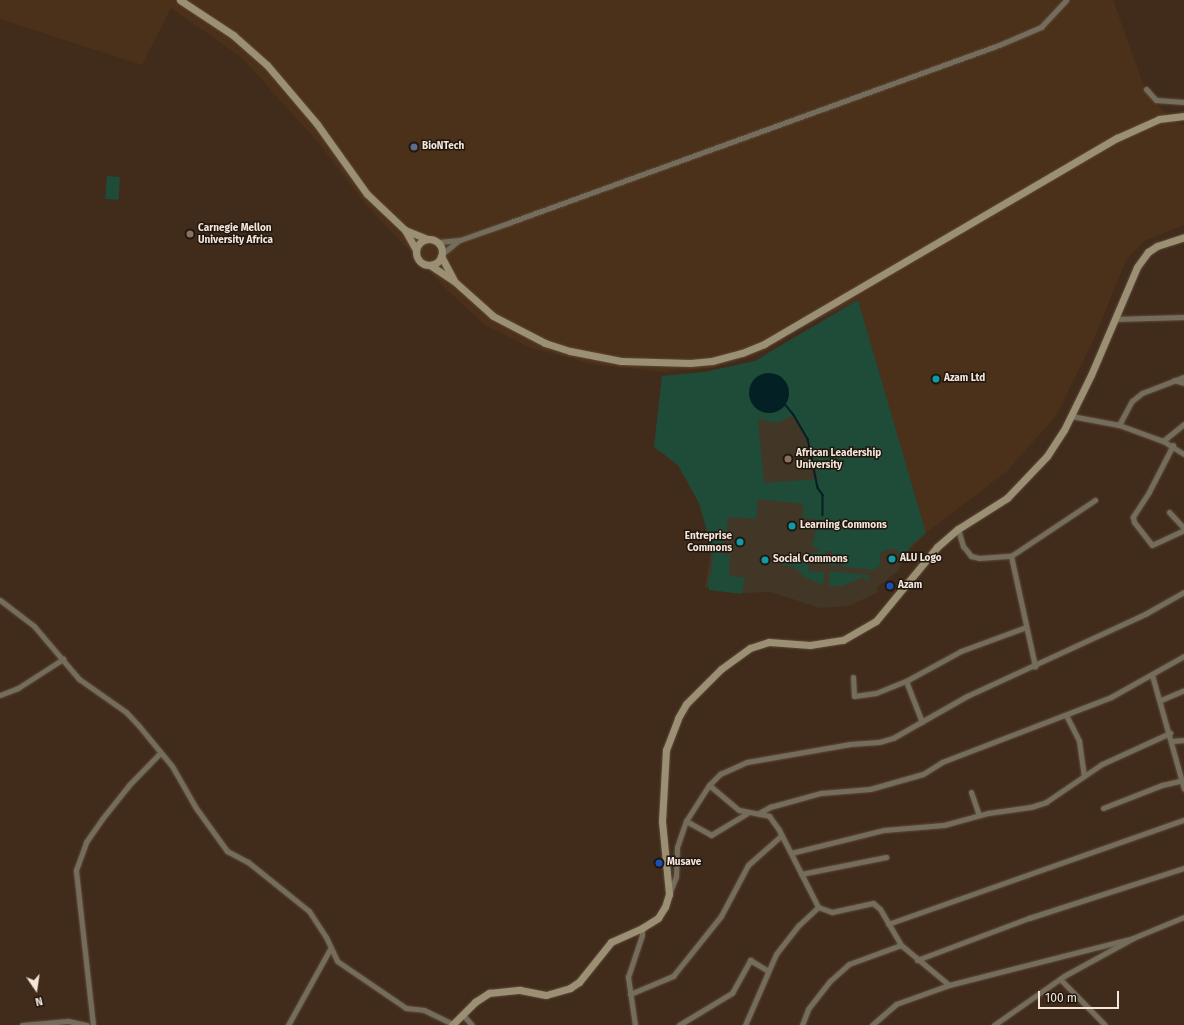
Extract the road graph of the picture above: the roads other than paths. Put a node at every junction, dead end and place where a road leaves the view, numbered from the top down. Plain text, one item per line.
1 (180, 0) edge
2 (1060, 0) edge
3 (1066, 0) edge
4 (1059, 8) junction
5 (1146, 89) dead end
6 (1184, 102) edge
7 (1184, 116) edge
8 (405, 230) junction
9 (1184, 237) edge
10 (427, 239) junction
11 (460, 240) junction
12 (438, 242) junction
13 (416, 250) junction
14 (442, 255) junction
15 (430, 264) junction
16 (454, 281) junction
17 (1184, 317) edge
18 (1114, 319) junction
19 (1184, 377) edge
20 (1174, 380) junction
21 (1184, 383) edge
22 (1071, 416) junction
23 (1184, 424) edge
24 (1119, 425) junction
25 (1163, 441) junction
26 (1173, 445) junction
27 (1184, 454) edge
28 (1095, 500) dead end
29 (1169, 512) dead end
30 (958, 528) junction
31 (1184, 529) edge
32 (1011, 556) junction
33 (1184, 592) edge
34 (0, 600) edge
35 (1026, 627) junction
36 (1184, 656) edge
37 (63, 659) junction
38 (1035, 666) junction
39 (1152, 675) junction
40 (853, 676) dead end
41 (906, 681) junction
42 (1184, 690) edge
43 (0, 695) edge
44 (1161, 700) junction
45 (1066, 715) junction
46 (922, 722) junction
47 (1170, 733) junction
48 (1184, 740) edge
49 (1172, 741) junction
50 (160, 754) junction
51 (1084, 776) junction
52 (1183, 780) edge
53 (708, 786) junction
54 (1184, 789) edge
55 (971, 792) dead end
56 (1103, 808) dead end
57 (746, 814) junction
58 (757, 814) junction
59 (979, 815) junction
60 (1184, 820) edge
61 (686, 821) junction
62 (782, 835) junction
63 (791, 853) junction
64 (886, 857) dead end
65 (1184, 868) edge
66 (801, 874) junction
67 (669, 894) junction
68 (818, 907) junction
69 (1184, 918) edge
70 (888, 924) junction
71 (642, 928) junction
72 (1133, 938) junction
73 (901, 945) junction
74 (330, 950) junction
75 (917, 960) junction
76 (768, 971) junction
77 (1060, 980) junction
78 (949, 985) junction
79 (630, 994) junction
80 (462, 1014) junction
81 (22, 1025) edge
82 (87, 1025) edge
83 (93, 1025) edge
84 (288, 1025) edge
85 (453, 1025) edge
86 (472, 1025) edge
87 (635, 1025) edge
88 (679, 1025) edge
89 (745, 1025) edge
90 (802, 1025) edge
91 (872, 1025) edge
92 (994, 1025) edge
93 (1105, 1025) edge

1 - 8 main road
2 - 4 street
3 - 4 street
4 - 11 street
5 - 6 street
7 - 16 main road
8 - 10 main road
8 - 13 main road
9 - 18 main road
10 - 12 main road
10 - 13 main road
11 - 12 street
11 - 14 street
12 - 14 main road
13 - 15 main road
14 - 15 main road
14 - 16 main road
15 - 16 main road
17 - 18 street
18 - 22 main road
19 - 20 street
20 - 21 street
20 - 24 street
22 - 24 street
22 - 30 main road
23 - 25 street
24 - 25 street
25 - 26 street
26 - 27 street
26 - 31 street
28 - 32 street
29 - 31 street
30 - 32 street
30 - 67 main road
32 - 35 street
33 - 38 street
34 - 37 street
35 - 38 street
35 - 41 street
36 - 39 street
37 - 43 street
37 - 50 street
38 - 46 street
39 - 44 street
39 - 45 street
40 - 41 street
41 - 46 street
42 - 44 street
44 - 47 street
45 - 51 street
45 - 58 street
46 - 53 street
47 - 49 street
47 - 51 street
48 - 49 street
49 - 52 street
50 - 74 street
50 - 83 street
51 - 59 street
52 - 54 street
52 - 56 street
53 - 57 street
53 - 61 street
55 - 59 street
57 - 58 street
57 - 61 street
58 - 62 street
59 - 63 street
60 - 70 street
61 - 67 street
62 - 63 street
62 - 79 street
63 - 66 street
64 - 66 street
65 - 75 street
66 - 68 street
67 - 71 main road
68 - 70 street
68 - 76 street
69 - 72 street
70 - 73 street
71 - 79 street
71 - 80 main road
72 - 77 street
72 - 78 street
73 - 75 street
73 - 90 street
74 - 84 street
74 - 85 street
75 - 78 street
76 - 88 street
76 - 89 street
77 - 92 street
77 - 93 street
78 - 91 street
79 - 87 street
80 - 85 main road
80 - 86 street
81 - 82 street

